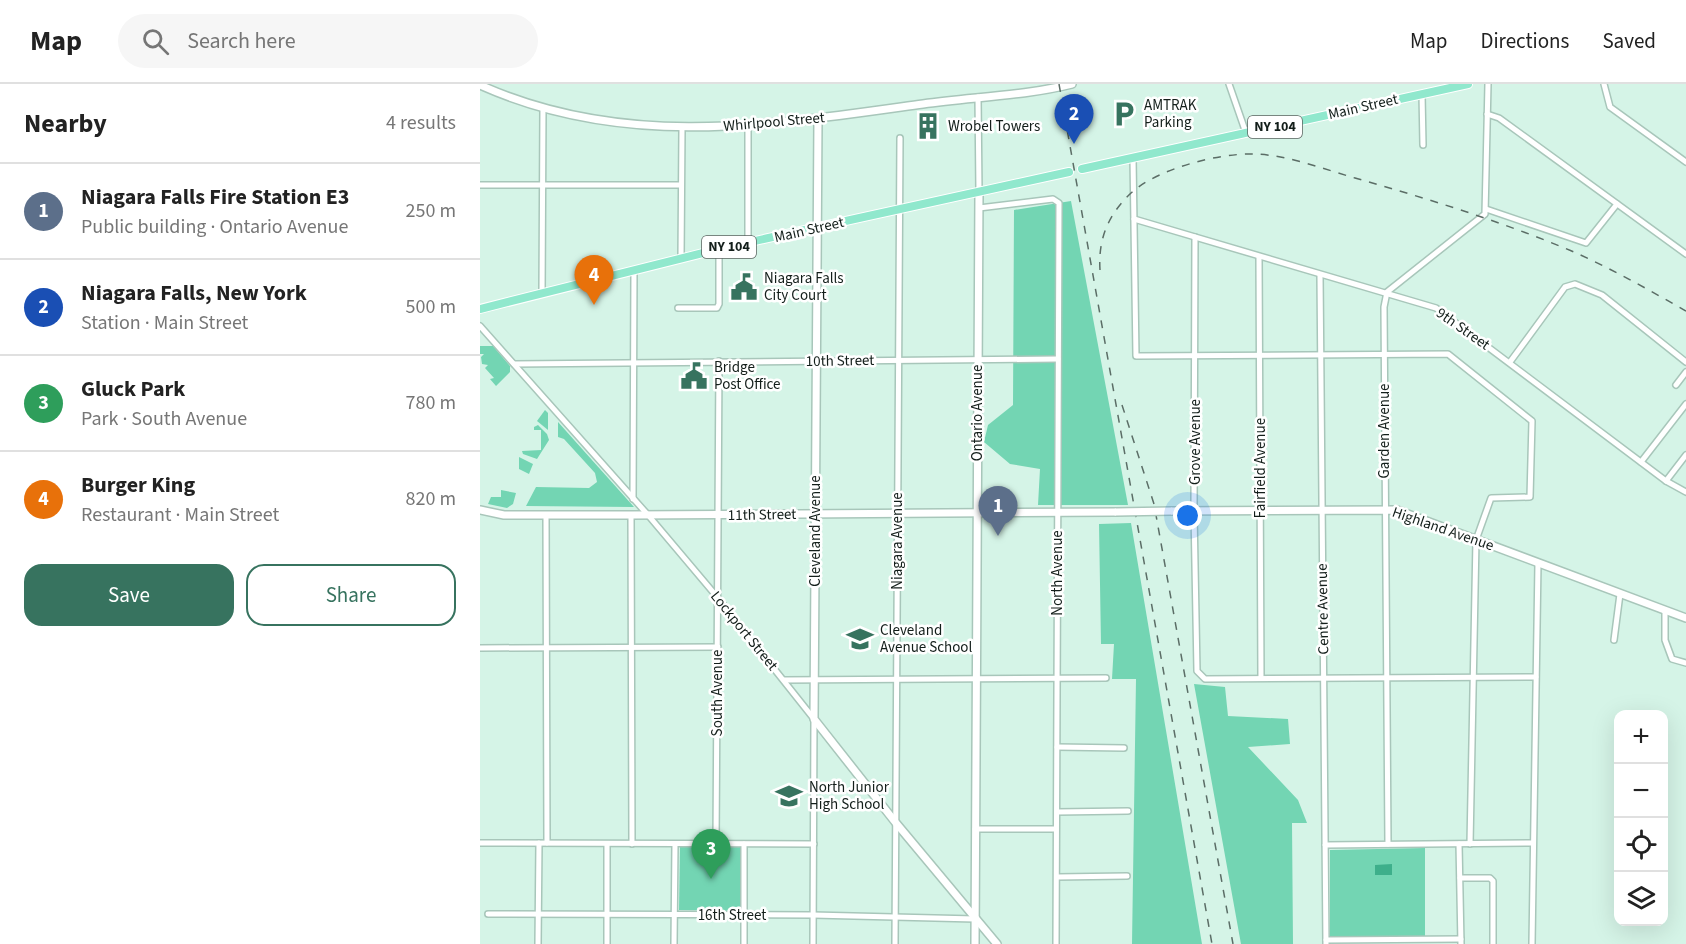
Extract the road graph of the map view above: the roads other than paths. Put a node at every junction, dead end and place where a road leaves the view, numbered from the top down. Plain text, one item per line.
1 (1072, 84) edge
2 (1229, 84) edge
3 (1468, 84) edge
4 (1488, 84) edge
5 (1605, 84) edge
6 (480, 85) edge
7 (1042, 87) edge
8 (1422, 94) junction
9 (978, 97) junction
10 (543, 108) junction
11 (1487, 114) junction
12 (818, 119) junction
13 (748, 126) junction
14 (682, 128) junction
15 (1246, 133) junction
16 (900, 138) dead end
17 (1423, 145) dead end
18 (1133, 158) junction
19 (1686, 162) edge
20 (1082, 169) dead end
21 (1069, 172) dead end
22 (480, 185) edge
23 (543, 185) junction
24 (681, 185) junction
25 (979, 192) junction
26 (1617, 204) junction
27 (979, 208) junction
28 (899, 209) junction
29 (1486, 209) junction
30 (1134, 219) junction
31 (817, 228) junction
32 (1195, 237) junction
33 (747, 244) junction
34 (719, 249) junction
35 (1686, 254) edge
36 (1258, 257) junction
37 (681, 259) junction
38 (634, 271) junction
39 (1320, 275) junction
40 (1387, 292) junction
41 (542, 294) junction
42 (480, 309) edge
43 (678, 309) dead end
44 (480, 326) edge
45 (1384, 354) junction
46 (1259, 355) junction
47 (1320, 355) junction
48 (1195, 356) junction
49 (1058, 359) junction
50 (977, 360) junction
51 (897, 361) junction
52 (719, 362) junction
53 (816, 362) junction
54 (1510, 362) junction
55 (1686, 362) edge
56 (634, 363) junction
57 (514, 364) junction
58 (1686, 372) edge
59 (1676, 385) dead end
60 (1686, 404) edge
61 (1686, 455) edge
62 (1641, 462) junction
63 (1666, 481) junction
64 (1686, 492) edge
65 (633, 499) junction
66 (1385, 509) junction
67 (480, 510) edge
68 (1322, 510) junction
69 (1058, 512) junction
70 (1116, 512) joint
71 (1194, 512) junction
72 (1260, 512) junction
73 (977, 513) junction
74 (815, 514) junction
75 (897, 514) junction
76 (546, 515) junction
77 (632, 515) junction
78 (648, 515) junction
79 (719, 515) junction
80 (1476, 540) junction
81 (1538, 563) junction
82 (1620, 594) junction
83 (718, 598) junction
84 (1665, 610) junction
85 (1686, 618) edge
86 (1614, 640) dead end
87 (718, 647) junction
88 (480, 648) edge
89 (548, 648) junction
90 (632, 648) junction
91 (1686, 663) edge
92 (1472, 676) junction
93 (1386, 677) junction
94 (1536, 677) junction
95 (976, 678) junction
96 (1057, 678) junction
97 (1106, 678) dead end
98 (1261, 678) junction
99 (1324, 678) junction
100 (814, 679) junction
101 (896, 679) junction
102 (784, 680) junction
103 (814, 719) junction
104 (1057, 747) junction
105 (1124, 748) dead end
106 (1128, 811) dead end
107 (1057, 812) junction
108 (896, 822) junction
109 (975, 829) junction
110 (1056, 829) junction
111 (480, 843) edge
112 (539, 843) junction
113 (547, 843) junction
114 (1533, 843) junction
115 (607, 844) junction
116 (632, 844) junction
117 (675, 844) junction
118 (716, 844) junction
119 (744, 844) junction
120 (814, 844) junction
121 (1388, 844) junction
122 (1460, 844) junction
123 (1470, 844) junction
124 (1325, 845) junction
125 (1127, 876) dead end
126 (1057, 877) junction
127 (1460, 878) junction
128 (488, 914) dead end
129 (538, 914) junction
130 (607, 915) junction
131 (674, 915) junction
132 (744, 915) junction
133 (813, 915) junction
134 (896, 916) junction
135 (975, 919) junction
136 (1326, 942) edge
137 (1366, 942) edge
138 (1419, 942) edge
139 (1461, 942) edge
140 (538, 944) edge
141 (607, 944) edge
142 (674, 944) edge
143 (744, 944) edge
144 (813, 944) edge
145 (895, 944) edge
146 (975, 944) edge
147 (997, 944) edge
148 (1056, 944) edge
149 (1493, 944) edge
150 (1532, 944) edge

1 - 7 street, Whirlpool Street
2 - 15 street
3 - 8 main road, Main Street / NY 104
4 - 11 street
5 - 19 street
6 - 10 street, Whirlpool Street
7 - 9 street, Whirlpool Street
8 - 15 main road, Main Street / NY 104
8 - 17 street
9 - 12 street, Whirlpool Street
9 - 25 street, Ontario Avenue
10 - 14 street, Whirlpool Street
10 - 23 street
11 - 26 street
11 - 29 street
12 - 13 street, Whirlpool Street
12 - 31 street, Cleveland Avenue
13 - 14 street, Whirlpool Street
13 - 33 street
14 - 24 street
15 - 18 main road, Main Street / NY 104
16 - 28 street, Niagara Avenue
18 - 20 main road, Main Street / NY 104
18 - 30 street
21 - 25 main road, Main Street / NY 104
22 - 23 street
23 - 24 street
23 - 41 street
24 - 37 street
25 - 27 street, Ontario Avenue
25 - 28 main road, Main Street / NY 104
26 - 29 street
26 - 35 street
27 - 49 street, North Avenue
27 - 50 street, Ontario Avenue
28 - 31 main road, Main Street / NY 104
28 - 51 street, Niagara Avenue
29 - 40 street
30 - 32 street, 9th Street
30 - 48 street
31 - 33 main road, Main Street / NY 104
31 - 53 street, Cleveland Avenue
32 - 36 street, 9th Street
32 - 48 street, Grove Avenue
33 - 34 main road, Main Street / NY 104
34 - 37 main road, Main Street / NY 104
34 - 43 street
36 - 39 street, 9th Street
36 - 46 street, Fairfield Avenue
37 - 38 main road, Main Street / NY 104
38 - 41 main road, Main Street / NY 104
38 - 56 street
39 - 40 street, 9th Street
39 - 47 street, Centre Avenue
40 - 45 street, Garden Avenue
40 - 54 street, 9th Street
41 - 42 main road, Main Street / NY 104
44 - 57 street, Lockport Street
45 - 47 street
45 - 66 street, Garden Avenue
45 - 80 street
46 - 47 street
46 - 48 street
46 - 72 street, Fairfield Avenue
47 - 68 street, Centre Avenue
48 - 71 street, Grove Avenue
49 - 50 street, 10th Street
49 - 69 street, North Avenue
50 - 51 street, 10th Street
50 - 73 street, Ontario Avenue
51 - 53 street, 10th Street
51 - 75 street, Niagara Avenue
52 - 53 street, 10th Street
52 - 56 street, 10th Street
52 - 79 street, South Avenue
53 - 74 street, Cleveland Avenue
54 - 55 street
54 - 62 street, 9th Street
56 - 57 street, 10th Street
56 - 65 street
57 - 65 street, Lockport Street
58 - 59 street
60 - 62 street
61 - 63 street
62 - 63 street, 9th Street
63 - 64 street, 9th Street
65 - 78 street, Lockport Street
66 - 68 street, Highland Avenue
66 - 80 street, Highland Avenue
66 - 93 street, Garden Avenue
67 - 76 street, 11th Street
68 - 72 street, Highland Avenue
68 - 99 street, Centre Avenue
69 - 70 street, 11th Street
69 - 73 street, 11th Street
69 - 96 street, North Avenue
70 - 71 street, Highland Avenue, bridge
71 - 72 street, Highland Avenue
71 - 98 street, Grove Avenue
72 - 98 street, Fairfield Avenue
73 - 75 street, 11th Street
73 - 95 street, Ontario Avenue
74 - 75 street, 11th Street
74 - 79 street, 11th Street
74 - 100 street, Cleveland Avenue
75 - 101 street, Niagara Avenue
76 - 77 street, 11th Street
76 - 89 street
77 - 78 street, 11th Street
77 - 90 street
78 - 79 street, 11th Street
78 - 83 street, Lockport Street
79 - 83 street, South Avenue
80 - 81 street, Highland Avenue
80 - 92 street
81 - 82 street, Highland Avenue
81 - 94 street
82 - 84 street, Highland Avenue
82 - 86 street
83 - 87 street, South Avenue
83 - 102 street, Lockport Street
84 - 85 street, Highland Avenue
84 - 91 street
87 - 90 street
87 - 118 street, South Avenue
88 - 89 street
89 - 90 street
89 - 113 street
90 - 116 street
92 - 93 street
92 - 94 street
92 - 123 street
93 - 99 street
93 - 121 street, Garden Avenue
94 - 114 street
95 - 96 street
95 - 101 street
95 - 109 street, Ontario Avenue
96 - 97 street
96 - 104 street, North Avenue
98 - 99 street
99 - 124 street, Centre Avenue
100 - 101 street
100 - 102 street
100 - 103 street, Cleveland Avenue
101 - 108 street, Niagara Avenue
102 - 103 street, Lockport Street
103 - 108 street, Lockport Street
103 - 120 street, Cleveland Avenue
104 - 105 street
104 - 107 street, North Avenue
106 - 107 street
107 - 110 street, North Avenue
108 - 134 street, Niagara Avenue
108 - 135 street, Lockport Street
109 - 110 street
109 - 135 street, Ontario Avenue
110 - 126 street, North Avenue
111 - 112 street
112 - 113 street
112 - 129 street
113 - 115 street
114 - 123 street
114 - 150 street
115 - 116 street
115 - 130 street
116 - 117 street
117 - 118 street
117 - 131 street
118 - 119 street
119 - 120 street
119 - 132 street
120 - 133 street, Cleveland Avenue
121 - 122 street
121 - 124 street
122 - 123 street
122 - 127 street
124 - 136 street, Centre Avenue
125 - 126 street
126 - 148 street, North Avenue
127 - 139 street
127 - 149 street
128 - 129 street, 16th Street
129 - 130 street, 16th Street
129 - 140 street
130 - 131 street, 16th Street
130 - 141 street
131 - 132 street, 16th Street
131 - 142 street
132 - 133 street, 16th Street
132 - 143 street
133 - 134 street, 16th Street
133 - 144 street, Cleveland Avenue
134 - 135 street, 16th Street
134 - 145 street, Niagara Avenue
135 - 146 street, Ontario Avenue
135 - 147 street, Lockport Street
136 - 137 street
137 - 138 street
138 - 139 street

